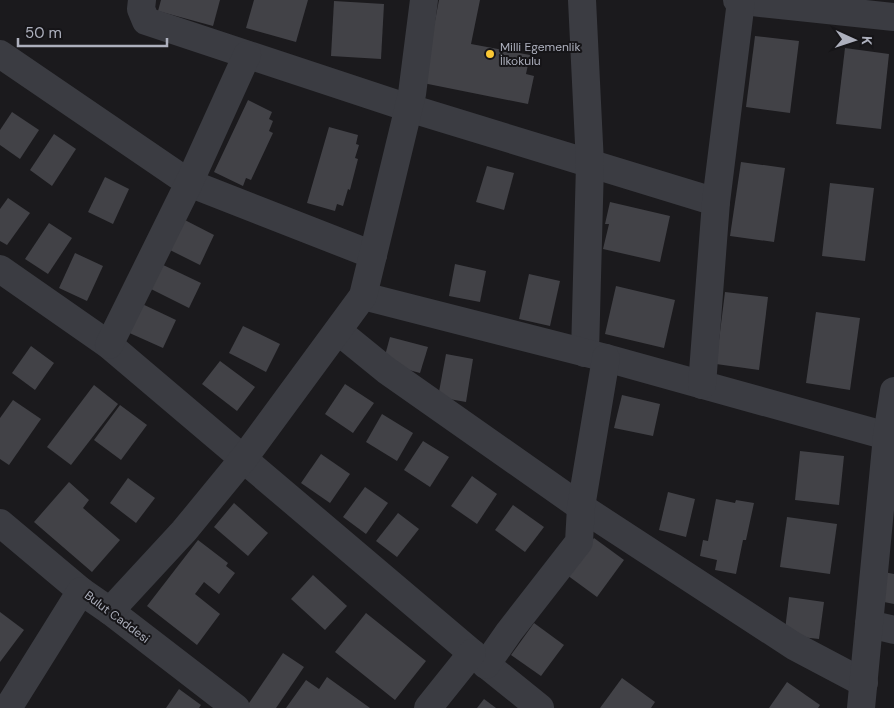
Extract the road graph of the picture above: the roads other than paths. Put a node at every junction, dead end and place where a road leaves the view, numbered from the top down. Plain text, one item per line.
1 (142, 0) edge
2 (582, 0) edge
3 (739, 0) edge
4 (419, 1) edge
5 (894, 17) edge
6 (0, 54) edge
7 (247, 55) junction
8 (409, 108) junction
9 (590, 164) junction
10 (189, 183) junction
11 (716, 202) junction
12 (373, 256) junction
13 (0, 269) edge
14 (363, 296) junction
15 (338, 331) junction
16 (109, 345) junction
17 (596, 356) junction
18 (702, 385) junction
19 (894, 391) edge
20 (891, 436) edge
21 (244, 458) junction
22 (581, 507) junction
23 (0, 523) edge
24 (81, 591) junction
25 (110, 611) junction
26 (882, 627) edge
27 (479, 659) junction
28 (862, 695) edge
29 (225, 704) edge
30 (8, 708) edge
31 (428, 708) edge
32 (540, 708) edge

1 - 7 street
2 - 9 street
3 - 5 street
3 - 11 street
4 - 8 street
6 - 10 street
7 - 8 street
7 - 10 street
8 - 9 street
8 - 12 street
9 - 11 street
9 - 17 street
10 - 12 street
10 - 16 street
11 - 18 street
12 - 14 street
13 - 16 street
14 - 15 street
14 - 17 street
15 - 21 street
15 - 22 street
16 - 21 street
17 - 18 street
17 - 22 street
18 - 20 street
19 - 20 street
20 - 26 street
21 - 25 street
21 - 27 street
22 - 27 street
22 - 28 street
23 - 24 street, Bulut Caddesi
24 - 25 street, Bulut Caddesi
24 - 30 street
25 - 29 street, Bulut Caddesi
26 - 28 street
27 - 31 street
27 - 32 street

